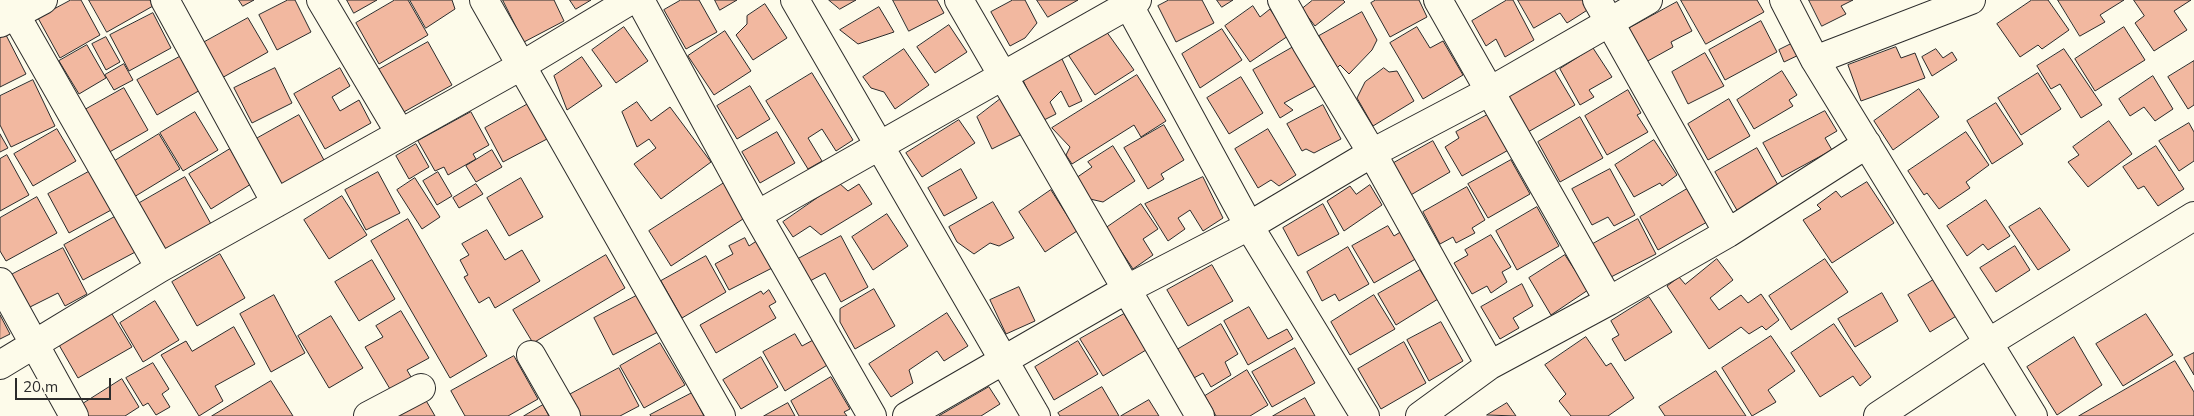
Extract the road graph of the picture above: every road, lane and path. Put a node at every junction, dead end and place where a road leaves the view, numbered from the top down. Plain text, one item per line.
1 (43, 0) edge
2 (165, 0) edge
3 (321, 0) edge
4 (484, 0) edge
5 (631, 0) edge
6 (640, 0) edge
7 (795, 0) edge
8 (959, 0) edge
9 (1282, 0) edge
10 (1438, 0) edge
11 (1648, 0) edge
12 (1784, 0) edge
13 (1971, 0) edge
14 (1130, 2) edge
15 (1603, 11) edge
16 (7, 12) edge
17 (1816, 60) junction
18 (521, 66) junction
19 (1003, 76) junction
20 (1490, 91) junction
21 (400, 133) junction
22 (1867, 144) junction
23 (880, 146) junction
24 (1372, 153) junction
25 (276, 203) junction
26 (757, 215) junction
27 (2194, 216) edge
28 (1249, 226) junction
29 (1728, 233) junction
30 (160, 268) junction
31 (0, 282) edge
32 (1127, 289) junction
33 (1609, 302) junction
34 (35, 342) junction
35 (1988, 343) junction
36 (531, 356) dead end
37 (1004, 359) junction
38 (0, 365) edge
39 (1490, 365) junction
40 (421, 388) dead end
41 (74, 416) edge
42 (368, 416) edge
43 (566, 416) edge
44 (721, 416) edge
45 (872, 416) edge
46 (907, 416) edge
47 (1036, 416) edge
48 (1200, 416) edge
49 (1365, 416) edge
50 (1420, 416) edge
51 (1878, 416) edge
52 (2033, 416) edge

1 - 16 street
2 - 25 street
3 - 21 street
4 - 18 street
5 - 18 street
6 - 26 street
7 - 23 street
8 - 19 street
9 - 24 street
10 - 20 street
11 - 15 street
12 - 17 street
13 - 17 street
14 - 19 street
14 - 28 street
15 - 20 street
15 - 29 street
16 - 30 street
17 - 22 street
18 - 21 street
18 - 44 street
19 - 23 street
19 - 32 street
20 - 24 street
20 - 33 street
21 - 25 street
22 - 29 street
22 - 35 street
23 - 26 street
23 - 37 street
24 - 28 street
24 - 39 street
25 - 30 street
26 - 45 street
27 - 35 street
28 - 32 street
28 - 49 street
29 - 33 street
30 - 34 street
31 - 34 street
32 - 37 street
32 - 48 street
33 - 39 street
34 - 38 street
34 - 41 street
35 - 51 street
35 - 52 street
36 - 43 street
37 - 46 street
37 - 47 street
39 - 50 street
40 - 42 street

